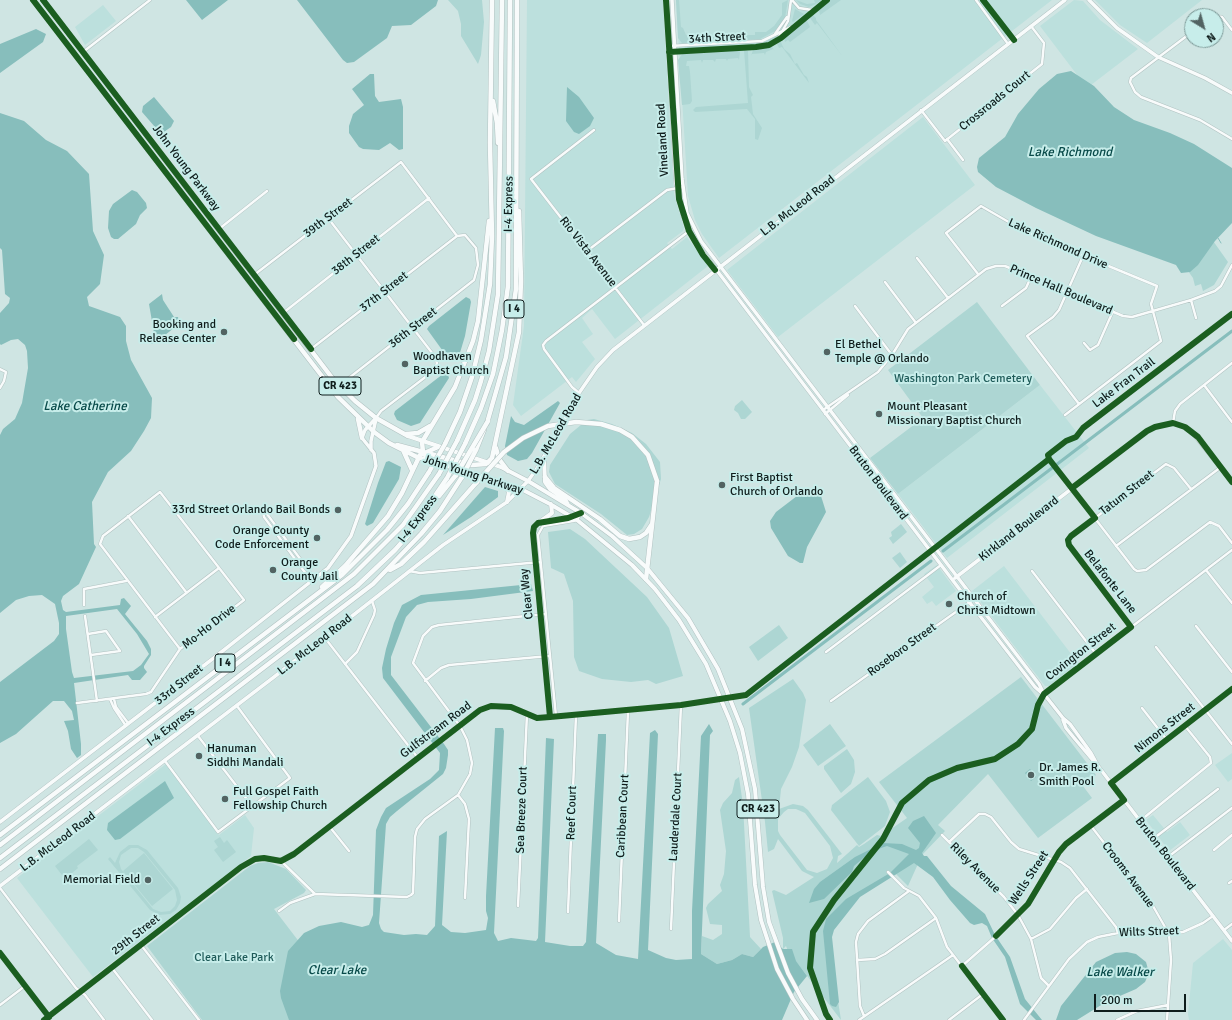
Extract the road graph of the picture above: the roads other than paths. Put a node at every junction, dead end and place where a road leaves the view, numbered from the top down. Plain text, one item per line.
1 (33, 0) edge
2 (43, 0) edge
3 (150, 0) edge
4 (492, 0) edge
5 (502, 0) edge
6 (510, 0) edge
7 (517, 0) edge
8 (666, 0) edge
9 (672, 0) edge
10 (791, 0) edge
11 (826, 0) edge
12 (976, 0) edge
13 (983, 0) edge
14 (1065, 0) edge
15 (1089, 0) edge
16 (814, 9) junction
17 (790, 11) junction
18 (1224, 20) edge
19 (793, 26) junction
20 (1031, 26) junction
21 (1232, 30) edge
22 (782, 31) junction
23 (774, 35) junction
24 (1184, 38) edge
25 (64, 40) junction
26 (1014, 40) junction
27 (1008, 44) junction
28 (669, 46) junction
29 (675, 46) junction
30 (765, 46) junction
31 (83, 52) junction
32 (669, 52) junction
33 (676, 52) junction
34 (1158, 58) junction
35 (491, 90) junction
36 (1232, 93) edge
37 (922, 110) junction
38 (594, 130) dead end
39 (1232, 139) edge
40 (947, 140) junction
41 (500, 160) junction
42 (963, 160) dead end
43 (516, 163) junction
44 (677, 187) junction
45 (683, 187) junction
46 (267, 191) dead end
47 (429, 198) junction
48 (491, 209) junction
49 (328, 218) junction
50 (219, 230) junction
51 (689, 231) junction
52 (457, 236) junction
53 (587, 251) junction
54 (357, 255) junction
55 (1083, 256) junction
56 (917, 258) dead end
57 (236, 263) junction
58 (1232, 265) edge
59 (720, 266) junction
60 (715, 270) junction
61 (978, 274) junction
62 (254, 275) junction
63 (1031, 278) junction
64 (885, 282) dead end
65 (615, 288) junction
66 (385, 292) junction
67 (1067, 292) junction
68 (948, 298) junction
69 (1191, 300) junction
70 (855, 306) dead end
71 (1002, 306) dead end
72 (1113, 311) junction
73 (1152, 312) junction
74 (283, 313) junction
75 (1196, 318) dead end
76 (916, 323) junction
77 (644, 325) junction
78 (414, 328) junction
79 (297, 343) junction
80 (1084, 343) dead end
81 (311, 349) junction
82 (892, 355) junction
83 (793, 362) junction
84 (1232, 363) edge
85 (788, 366) junction
86 (0, 368) edge
87 (1204, 385) junction
88 (340, 386) junction
89 (0, 388) edge
90 (579, 393) junction
91 (1079, 404) junction
92 (828, 409) junction
93 (824, 412) junction
94 (1065, 415) dead end
95 (376, 418) junction
96 (358, 419) junction
97 (488, 422) junction
98 (1232, 422) edge
99 (434, 423) junction
100 (1173, 423) junction
101 (368, 427) junction
102 (374, 432) junction
103 (400, 433) junction
104 (408, 436) joint
105 (362, 438) junction
106 (422, 442) junction
107 (389, 443) junction
108 (496, 445) junction
109 (438, 447) junction
110 (371, 450) junction
111 (403, 450) junction
112 (860, 450) junction
113 (423, 452) junction
114 (855, 453) junction
115 (418, 457) junction
116 (544, 458) junction
117 (429, 461) junction
118 (489, 462) junction
119 (1220, 467) junction
120 (412, 470) junction
121 (508, 471) junction
122 (1060, 473) dead end
123 (544, 477) junction
124 (528, 481) junction
125 (1232, 482) edge
126 (504, 483) junction
127 (1072, 488) junction
128 (521, 489) junction
129 (1191, 489) junction
130 (898, 500) junction
131 (507, 502) junction
132 (894, 503) junction
133 (550, 504) junction
134 (568, 505) junction
135 (425, 513) junction
136 (581, 513) junction
137 (128, 516) junction
138 (572, 517) junction
139 (1094, 518) junction
140 (577, 520) junction
141 (538, 523) junction
142 (652, 524) junction
143 (1232, 543) edge
144 (1116, 546) junction
145 (1071, 550) joint
146 (1232, 550) edge
147 (535, 562) junction
148 (540, 562) junction
149 (941, 565) junction
150 (219, 568) junction
151 (647, 568) junction
152 (1032, 570) dead end
153 (1206, 570) junction
154 (408, 571) junction
155 (384, 574) junction
156 (956, 576) junction
157 (646, 579) junction
158 (952, 580) junction
159 (126, 581) junction
160 (313, 581) junction
161 (186, 592) junction
162 (974, 599) junction
163 (371, 600) junction
164 (970, 602) junction
165 (1232, 603) edge
166 (84, 605) dead end
167 (300, 608) junction
168 (540, 614) junction
169 (545, 614) junction
170 (85, 616) dead end
171 (155, 617) junction
172 (1196, 626) dead end
173 (1131, 627) junction
174 (88, 634) junction
175 (1003, 637) junction
176 (325, 638) junction
177 (999, 640) junction
178 (1156, 647) dead end
179 (180, 649) junction
180 (826, 652) dead end
181 (1096, 654) junction
182 (91, 655) junction
183 (544, 656) junction
184 (550, 656) junction
185 (1021, 660) junction
186 (1016, 663) junction
187 (345, 664) junction
188 (1232, 672) edge
189 (425, 681) junction
190 (1232, 689) edge
191 (1044, 694) junction
192 (112, 699) junction
193 (97, 701) junction
194 (831, 701) dead end
195 (77, 703) dead end
196 (681, 705) joint
197 (237, 706) junction
198 (1142, 708) dead end
199 (1205, 710) junction
200 (628, 711) junction
201 (527, 714) junction
202 (576, 715) junction
203 (556, 716) junction
204 (550, 717) junction
205 (128, 725) junction
206 (460, 726) junction
207 (1185, 726) junction
208 (198, 736) junction
209 (1167, 740) junction
210 (1232, 744) edge
211 (418, 758) junction
212 (165, 761) junction
213 (1111, 783) junction
214 (1218, 789) dead end
215 (458, 795) junction
216 (1124, 800) junction
217 (252, 806) junction
218 (1232, 808) edge
219 (1140, 821) junction
220 (0, 822) edge
221 (329, 826) junction
222 (1091, 826) junction
223 (0, 835) edge
224 (942, 835) dead end
225 (1232, 836) edge
226 (1154, 839) junction
227 (949, 842) junction
228 (0, 845) edge
229 (1214, 850) dead end
230 (349, 851) dead end
231 (1168, 857) junction
232 (0, 858) edge
233 (1053, 859) junction
234 (281, 861) junction
235 (0, 869) edge
236 (889, 872) dead end
237 (0, 887) edge
238 (1087, 889) junction
239 (908, 891) junction
240 (315, 894) junction
241 (465, 898) dead end
242 (518, 906) dead end
243 (279, 911) dead end
244 (568, 912) dead end
245 (1018, 915) junction
246 (1213, 916) junction
247 (936, 918) junction
248 (618, 921) dead end
249 (1232, 924) edge
250 (671, 929) dead end
251 (1224, 930) junction
252 (1118, 933) junction
253 (1169, 934) junction
254 (1031, 939) junction
255 (1232, 941) edge
256 (141, 945) junction
257 (0, 955) edge
258 (953, 955) junction
259 (857, 960) junction
260 (962, 966) junction
261 (112, 968) junction
262 (25, 986) junction
263 (1049, 986) junction
264 (81, 992) junction
265 (983, 994) junction
266 (1168, 1004) junction
267 (0, 1005) edge
268 (864, 1016) junction
269 (49, 1017) junction
270 (44, 1020) edge
271 (104, 1020) edge
272 (152, 1020) edge
273 (198, 1020) edge
274 (807, 1020) edge
275 (817, 1020) edge
276 (859, 1020) edge
277 (949, 1020) edge
278 (1003, 1020) edge
279 (1024, 1020) edge
280 (1117, 1020) edge
281 (1167, 1020) edge

1 - 25 highway, John Young Parkway / CR 423
2 - 31 highway, John Young Parkway / CR 423
3 - 31 street
4 - 35 highway, I 4
5 - 41 highway, I-4 Express
6 - 135 highway, I-4 Express, bridge
7 - 43 highway, I 4
8 - 28 street, Vineland Road
9 - 29 street, Vineland Road
10 - 16 street
10 - 17 street, 34th Street
11 - 16 street, 34th Street
12 - 27 street
13 - 26 street
14 - 20 street, L.B. McLeod Road
15 - 34 street
16 - 19 street, 34th Street
17 - 22 street, 34th Street
17 - 23 street
18 - 21 street
19 - 22 street, 34th Street
19 - 30 street, 34th Street
20 - 26 street, L.B. McLeod Road
20 - 40 street, Crossroads Court
22 - 23 street, 34th Street
22 - 30 street, 34th Street
23 - 29 street, 34th Street
24 - 34 street
25 - 31 highway
25 - 57 highway, John Young Parkway / CR 423
26 - 27 street, L.B. McLeod Road
27 - 37 street, L.B. McLeod Road
28 - 29 street, 34th Street
28 - 32 street, Vineland Road
29 - 33 street, Vineland Road
30 - 33 street, 34th Street
31 - 50 highway, John Young Parkway / CR 423
32 - 33 street, 34th Street
32 - 44 street, Vineland Road
33 - 45 street, Vineland Road
34 - 36 street
34 - 39 street
35 - 41 highway
35 - 48 highway, I 4
37 - 40 street, Crossroads Court
37 - 59 street, L.B. McLeod Road
38 - 53 street, Rio Vista Avenue
40 - 42 street
41 - 228 highway, I-4 Express, bridge
43 - 97 highway, I 4
43 - 108 highway
44 - 45 street
44 - 51 street, Vineland Road
44 - 53 street
45 - 59 street, Vineland Road
46 - 50 street
47 - 49 street, 39th Street
47 - 52 street
47 - 54 street, 38th Street
48 - 99 highway
48 - 167 highway, I 4, bridge
49 - 54 street
49 - 62 street, 39th Street
50 - 62 highway, John Young Parkway / CR 423
51 - 60 street, Vineland Road
51 - 65 street
52 - 66 street, 37th Street
52 - 78 street, 36th Street
53 - 65 street, Rio Vista Avenue
54 - 66 street
54 - 74 street, 38th Street
55 - 61 street, Lake Richmond Drive
55 - 67 street
55 - 73 street, Lake Richmond Drive
56 - 68 street
57 - 62 highway
57 - 79 highway, John Young Parkway / CR 423
58 - 69 street, Prince Hall Boulevard
59 - 60 street, L.B. McLeod Road
59 - 83 street, Bruton Boulevard
60 - 77 street, L.B. McLeod Road
60 - 85 street, Bruton Boulevard
61 - 63 street, Prince Hall Boulevard
61 - 68 street, Prince Hall Boulevard
62 - 74 highway, John Young Parkway / CR 423
63 - 67 street, Prince Hall Boulevard
63 - 71 street
64 - 76 street
65 - 77 street, Rio Vista Avenue
65 - 90 street
66 - 78 street
66 - 81 street, 37th Street
67 - 72 street, Prince Hall Boulevard
67 - 91 street
68 - 76 street, Prince Hall Boulevard
69 - 73 street, Prince Hall Boulevard
69 - 75 street
70 - 82 street
72 - 73 street, Prince Hall Boulevard
72 - 80 street
73 - 91 street
74 - 81 highway, John Young Parkway / CR 423
76 - 82 street, Prince Hall Boulevard
77 - 90 street, L.B. McLeod Road
78 - 88 street, 36th Street
78 - 95 street
79 - 81 highway
79 - 96 highway, John Young Parkway / CR 423
81 - 88 highway, John Young Parkway / CR 423
82 - 92 street, Prince Hall Boulevard
83 - 85 street
83 - 92 street, Bruton Boulevard
84 - 87 street
85 - 93 street, Bruton Boulevard
86 - 89 street
87 - 98 street
87 - 100 street
88 - 95 highway, John Young Parkway / CR 423
90 - 116 street, L.B. McLeod Road
91 - 94 street
92 - 93 street, Prince Hall Boulevard
92 - 112 street, Bruton Boulevard
93 - 114 street, Bruton Boulevard
95 - 101 street
95 - 102 street, 33rd Street
95 - 103 highway, John Young Parkway / CR 423
96 - 101 highway, John Young Parkway / CR 423
96 - 105 highway
97 - 135 highway, bridge
97 - 155 highway, I 4, bridge
99 - 103 highway
99 - 106 highway
100 - 119 street
100 - 127 street, Kirkland Boulevard
101 - 102 highway, John Young Parkway / CR 423
101 - 105 street
102 - 107 highway, John Young Parkway / CR 423
102 - 110 street, 33rd Street
103 - 104 highway, John Young Parkway / CR 423
104 - 106 main road, John Young Parkway / CR 423
105 - 110 street, 33rd Street
106 - 109 main road, John Young Parkway / CR 423
106 - 113 highway
107 - 111 highway, John Young Parkway / CR 423
107 - 113 highway
108 - 118 highway
108 - 121 highway
109 - 113 highway
109 - 118 main road, John Young Parkway / CR 423
110 - 160 street, 33rd Street
111 - 115 highway, John Young Parkway / CR 423
111 - 120 highway
112 - 114 street
112 - 130 street, Bruton Boulevard
113 - 115 highway
113 - 117 highway
113 - 118 highway
114 - 132 street, Bruton Boulevard
115 - 117 main road, John Young Parkway / CR 423
115 - 120 highway
116 - 123 main road
116 - 124 street, L.B. McLeod Road
117 - 126 main road, John Young Parkway / CR 423
118 - 121 main road, John Young Parkway / CR 423
119 - 125 street
119 - 129 street
120 - 167 highway
121 - 124 main road, John Young Parkway / CR 423
122 - 127 street
123 - 134 main road
123 - 142 highway
124 - 128 street, L.B. McLeod Road
124 - 134 main road, John Young Parkway / CR 423
126 - 128 main road, John Young Parkway / CR 423
126 - 131 main road
127 - 139 street
127 - 156 street, Kirkland Boulevard
128 - 131 street, L.B. McLeod Road
128 - 133 main road, John Young Parkway / CR 423
129 - 139 street, Tatum Street
129 - 144 street
130 - 132 street
130 - 156 street, Bruton Boulevard
131 - 154 street, L.B. McLeod Road
132 - 149 street, Bruton Boulevard
133 - 138 main road, John Young Parkway / CR 423
133 - 141 main road
134 - 136 main road, John Young Parkway / CR 423
135 - 232 highway, I-4 Express
136 - 138 street
136 - 140 street
136 - 151 main road, John Young Parkway / CR 423
137 - 150 street
137 - 159 street
137 - 161 street
138 - 140 main road, John Young Parkway / CR 423
138 - 141 street
139 - 144 street
139 - 145 street, Tatum Street
140 - 148 street, Clear Way
140 - 157 main road, John Young Parkway / CR 423
141 - 147 street, Clear Way
142 - 151 highway
142 - 155 highway, bridge
143 - 144 street
145 - 173 street, Belafonte Lane
146 - 153 street, Covington Street
147 - 148 street
147 - 154 street
147 - 168 street, Clear Way
148 - 169 street, Clear Way
149 - 158 street, Bruton Boulevard
149 - 180 street
150 - 161 street
150 - 179 street, Mo-Ho Drive
151 - 157 highway
151 - 275 main road, John Young Parkway / CR 423
152 - 181 street
153 - 165 street
153 - 173 street, Covington Street
154 - 163 street, L.B. McLeod Road
155 - 235 highway, I 4
156 - 158 street, Kirkland Boulevard
156 - 162 street, Bruton Boulevard
157 - 274 main road, John Young Parkway / CR 423
158 - 164 street, Bruton Boulevard
159 - 166 street
159 - 171 street
160 - 160 street
160 - 205 street, 33rd Street
161 - 171 street
162 - 164 street, Roseboro Street
162 - 175 street, Bruton Boulevard
163 - 176 street, L.B. McLeod Road
163 - 187 street
164 - 177 street, Bruton Boulevard
164 - 194 street, Roseboro Street
167 - 223 highway, I 4
168 - 169 street
168 - 183 street, Clear Way
168 - 189 street
169 - 184 street, Clear Way
170 - 174 street
171 - 179 street
172 - 188 street
173 - 181 street, Covington Street
174 - 182 street
174 - 182 street
175 - 177 street
175 - 185 street, Bruton Boulevard
176 - 187 street
176 - 197 street, L.B. McLeod Road
177 - 186 street, Bruton Boulevard
178 - 199 street
179 - 192 street, Mo-Ho Drive
181 - 191 street, Covington Street
182 - 193 street
183 - 184 street
183 - 189 street
183 - 204 street, Clear Way
184 - 203 street, Clear Way
185 - 186 street
185 - 191 street, Bruton Boulevard
186 - 191 street, Bruton Boulevard
187 - 211 street
189 - 206 street
190 - 199 street, Nimons Street
191 - 213 street, Bruton Boulevard
192 - 193 street, Mo-Ho Drive
192 - 205 street
193 - 195 street, Mo-Ho Drive
196 - 200 street, Gulfstream Road
196 - 250 street, Lauderdale Court
197 - 208 street, L.B. McLeod Road
197 - 217 street
198 - 209 street
199 - 207 street, Nimons Street
199 - 210 street
200 - 202 street, Gulfstream Road
200 - 248 street, Caribbean Court
201 - 204 street, Gulfstream Road
201 - 206 street, Gulfstream Road
201 - 242 street, Sea Breeze Court
202 - 203 street, Gulfstream Road
202 - 244 street, Reef Court
203 - 204 street, Gulfstream Road
205 - 220 street, 33rd Street
206 - 211 street, Gulfstream Road
206 - 215 street
207 - 209 street, Nimons Street
207 - 219 street
208 - 212 street, L.B. McLeod Road
208 - 217 street
209 - 213 street, Nimons Street
211 - 221 street, Gulfstream Road
212 - 217 street
212 - 237 street, L.B. McLeod Road
213 - 216 street, Bruton Boulevard
214 - 226 street
215 - 240 street
215 - 241 street
216 - 219 street, Bruton Boulevard
216 - 222 street, Wells Street
218 - 231 street
219 - 226 street, Bruton Boulevard
221 - 230 street
221 - 234 street, Gulfstream Road
222 - 233 street, Wells Street
222 - 253 street, Crooms Avenue
224 - 227 street, Riley Avenue
225 - 229 street
226 - 231 street, Bruton Boulevard
227 - 233 street
227 - 245 street, Riley Avenue
231 - 246 street, Bruton Boulevard
233 - 238 street
233 - 245 street, Wells Street
234 - 240 street
234 - 256 street, 29th Street
236 - 239 street
237 - 264 street
238 - 252 street
238 - 254 street
239 - 247 street
239 - 259 street
240 - 243 street
245 - 254 street, Riley Avenue
245 - 260 street, Wells Street
246 - 251 street, Bruton Boulevard
246 - 253 street, Wilts Street
247 - 258 street
247 - 259 street
249 - 251 street
251 - 255 street, Bruton Boulevard
252 - 253 street, Wilts Street
252 - 263 street, Wilts Street
253 - 266 street, Crooms Avenue
254 - 263 street, Riley Avenue
256 - 261 street, 29th Street
256 - 273 street
257 - 262 street
258 - 260 street
258 - 268 street
259 - 268 street
260 - 265 street
261 - 264 street, 29th Street
261 - 272 street
262 - 267 street
262 - 269 street
263 - 279 street, Wilts Street
264 - 269 street, 29th Street
264 - 271 street
265 - 277 street
265 - 278 street
266 - 280 street
266 - 281 street, Crooms Avenue
268 - 276 street
269 - 270 street, 29th Street

